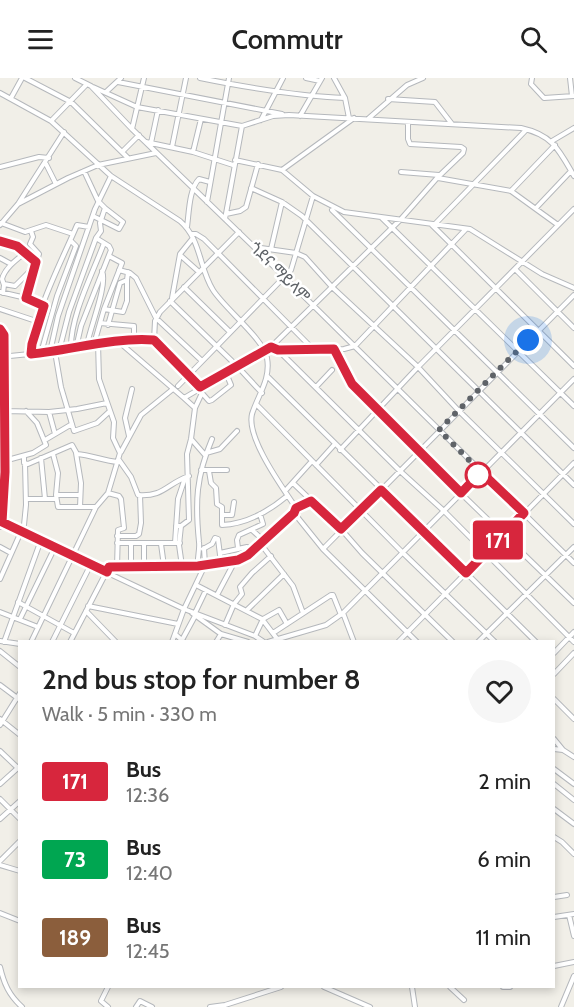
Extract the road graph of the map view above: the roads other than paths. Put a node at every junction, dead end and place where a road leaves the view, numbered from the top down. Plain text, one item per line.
1 (23, 78) edge
2 (75, 78) edge
3 (144, 78) edge
4 (186, 78) edge
5 (200, 78) edge
6 (229, 78) edge
7 (283, 78) edge
8 (306, 78) edge
9 (334, 78) edge
10 (423, 78) edge
11 (532, 78) edge
12 (570, 78) edge
13 (321, 79) edge
14 (119, 80) edge
15 (228, 84) junction
16 (89, 85) junction
17 (142, 87) junction
18 (106, 92) junction
19 (277, 92) junction
20 (0, 93) edge
21 (182, 95) junction
22 (573, 96) edge
23 (310, 97) junction
24 (11, 98) junction
25 (345, 98) junction
26 (388, 99) junction
27 (71, 102) junction
28 (225, 103) junction
29 (137, 107) junction
30 (158, 110) junction
31 (266, 110) junction
32 (178, 114) junction
33 (289, 115) junction
34 (300, 116) junction
35 (352, 118) junction
36 (368, 118) junction
37 (201, 119) junction
38 (261, 120) junction
39 (51, 121) junction
40 (221, 122) junction
41 (408, 122) junction
42 (453, 124) junction
43 (242, 126) junction
44 (574, 128) edge
45 (132, 129) junction
46 (527, 129) junction
47 (64, 132) junction
48 (139, 135) junction
49 (146, 141) junction
50 (554, 142) junction
51 (152, 143) junction
52 (172, 147) junction
53 (122, 152) junction
54 (193, 152) junction
55 (156, 153) junction
56 (49, 158) junction
57 (129, 158) junction
58 (214, 159) junction
59 (235, 160) junction
60 (45, 163) junction
61 (258, 164) junction
62 (98, 165) junction
63 (233, 165) junction
64 (0, 166) edge
65 (282, 170) junction
66 (84, 171) junction
67 (401, 172) dead end
68 (573, 174) edge
69 (111, 176) junction
70 (439, 177) junction
71 (210, 182) junction
72 (56, 184) junction
73 (475, 184) junction
74 (193, 189) junction
75 (251, 189) junction
76 (511, 191) junction
77 (313, 196) junction
78 (98, 201) junction
79 (207, 202) junction
80 (282, 202) junction
81 (18, 204) junction
82 (327, 205) junction
83 (105, 208) junction
84 (536, 208) junction
85 (574, 209) edge
86 (93, 216) junction
87 (225, 217) junction
88 (382, 217) junction
89 (400, 219) junction
90 (100, 220) junction
91 (307, 221) junction
92 (1, 224) edge
93 (433, 224) junction
94 (558, 225) junction
95 (89, 227) junction
96 (187, 227) junction
97 (392, 227) junction
98 (467, 228) junction
99 (31, 231) junction
100 (239, 232) junction
101 (73, 234) junction
102 (192, 236) junction
103 (96, 238) junction
104 (0, 241) edge
105 (71, 241) junction
106 (104, 243) junction
107 (452, 245) junction
108 (254, 247) junction
109 (372, 248) junction
110 (271, 249) junction
111 (25, 253) junction
112 (218, 253) junction
113 (296, 253) junction
114 (180, 254) junction
115 (109, 256) junction
116 (0, 258) edge
117 (523, 262) junction
118 (12, 264) junction
119 (35, 264) junction
120 (432, 266) junction
121 (353, 267) junction
122 (515, 269) junction
123 (119, 270) junction
124 (201, 270) junction
125 (102, 271) junction
126 (2, 272) edge
127 (128, 273) junction
128 (92, 276) junction
129 (284, 278) junction
130 (99, 279) junction
131 (127, 280) junction
132 (4, 284) junction
133 (184, 287) junction
134 (333, 287) junction
135 (411, 287) junction
136 (574, 288) edge
137 (495, 290) junction
138 (102, 291) junction
139 (1, 293) edge
140 (110, 294) junction
141 (574, 295) edge
142 (26, 298) junction
143 (264, 298) junction
144 (171, 300) junction
145 (44, 306) junction
146 (314, 306) junction
147 (393, 307) junction
148 (0, 309) edge
149 (104, 309) junction
150 (474, 310) junction
151 (113, 311) junction
152 (557, 312) junction
153 (156, 318) junction
154 (39, 322) junction
155 (241, 322) junction
156 (100, 323) junction
157 (108, 325) junction
158 (374, 326) junction
159 (292, 327) junction
160 (574, 328) edge
161 (0, 329) edge
162 (455, 329) junction
163 (538, 330) junction
164 (230, 332) junction
165 (154, 340) junction
166 (134, 341) junction
167 (119, 342) junction
168 (96, 343) junction
169 (87, 345) junction
170 (355, 346) junction
171 (217, 347) junction
172 (271, 347) junction
173 (436, 348) junction
174 (74, 349) junction
175 (313, 349) junction
176 (334, 349) junction
177 (278, 350) junction
178 (265, 351) junction
179 (517, 351) junction
180 (55, 352) junction
181 (41, 353) junction
182 (31, 354) junction
183 (2, 357) edge
184 (202, 361) junction
185 (237, 366) junction
186 (574, 366) edge
187 (418, 367) junction
188 (332, 370) dead end
189 (497, 372) junction
190 (226, 373) junction
191 (188, 376) junction
192 (266, 376) junction
193 (574, 379) edge
194 (178, 386) dead end
195 (316, 387) junction
196 (132, 389) dead end
197 (173, 389) junction
198 (398, 389) junction
199 (200, 390) junction
200 (479, 390) junction
201 (262, 393) junction
202 (560, 393) junction
203 (184, 398) junction
204 (107, 403) junction
205 (256, 405) junction
206 (574, 406) edge
207 (195, 408) junction
208 (25, 410) junction
209 (69, 410) junction
210 (458, 410) junction
211 (5, 411) junction
212 (110, 411) junction
213 (376, 411) junction
214 (49, 412) junction
215 (539, 414) junction
216 (72, 424) junction
217 (358, 430) junction
218 (439, 430) junction
219 (237, 431) dead end
220 (521, 431) junction
221 (55, 434) junction
222 (129, 437) junction
223 (191, 439) junction
224 (212, 439) dead end
225 (45, 440) junction
226 (334, 445) junction
227 (574, 448) edge
228 (340, 450) junction
229 (502, 451) junction
230 (419, 452) junction
231 (0, 453) edge
232 (76, 453) junction
233 (120, 453) junction
234 (53, 454) junction
235 (206, 454) junction
236 (24, 456) junction
237 (41, 458) junction
238 (4, 460) junction
239 (119, 461) junction
240 (312, 461) junction
241 (25, 463) junction
242 (574, 463) edge
243 (316, 465) junction
244 (227, 470) dead end
245 (201, 471) junction
246 (209, 471) junction
247 (400, 471) junction
248 (481, 472) junction
249 (563, 474) junction
250 (187, 477) junction
251 (292, 483) junction
252 (574, 485) edge
253 (381, 490) junction
254 (108, 493) junction
255 (286, 493) junction
256 (461, 493) junction
257 (544, 493) junction
258 (81, 495) junction
259 (140, 495) junction
260 (56, 497) junction
261 (189, 497) junction
262 (196, 497) junction
263 (26, 499) junction
264 (45, 499) junction
265 (311, 501) junction
266 (234, 502) dead end
267 (80, 507) junction
268 (96, 507) junction
269 (296, 508) junction
270 (362, 510) junction
271 (444, 511) junction
272 (294, 513) junction
273 (524, 513) junction
274 (260, 514) junction
275 (222, 515) junction
276 (1, 524) edge
277 (236, 524) junction
278 (574, 524) edge
279 (179, 526) junction
280 (341, 529) junction
281 (20, 530) junction
282 (252, 530) junction
283 (424, 531) junction
284 (242, 533) junction
285 (503, 535) junction
286 (117, 536) junction
287 (130, 536) junction
288 (41, 540) junction
289 (262, 542) junction
290 (117, 543) junction
291 (130, 543) junction
292 (178, 543) junction
293 (144, 544) junction
294 (161, 544) junction
295 (0, 547) edge
296 (55, 547) junction
297 (574, 547) edge
298 (204, 548) junction
299 (238, 548) junction
300 (199, 549) junction
301 (323, 549) junction
302 (253, 550) junction
303 (402, 552) junction
304 (11, 553) junction
305 (220, 553) junction
306 (485, 553) junction
307 (74, 555) junction
308 (566, 555) junction
309 (271, 556) junction
310 (235, 561) junction
311 (221, 563) junction
312 (574, 563) edge
313 (91, 564) junction
314 (206, 565) junction
315 (131, 566) junction
316 (144, 566) junction
317 (164, 566) junction
318 (182, 566) junction
319 (198, 566) junction
320 (117, 567) junction
321 (2, 569) edge
322 (107, 572) junction
323 (382, 573) junction
324 (466, 573) junction
325 (284, 574) junction
326 (546, 576) junction
327 (0, 579) edge
328 (196, 585) junction
329 (206, 590) junction
330 (364, 592) junction
331 (444, 593) junction
332 (217, 595) junction
333 (526, 595) junction
334 (18, 602) junction
335 (574, 603) edge
336 (234, 604) junction
337 (26, 606) junction
338 (87, 609) junction
339 (184, 609) junction
340 (246, 610) junction
341 (0, 612) edge
342 (303, 613) junction
343 (194, 614) junction
344 (342, 614) junction
345 (424, 614) junction
346 (508, 614) junction
347 (44, 615) junction
348 (13, 616) junction
349 (20, 619) junction
350 (263, 620) junction
351 (178, 624) junction
352 (286, 624) junction
353 (61, 625) junction
354 (225, 625) junction
355 (38, 627) junction
356 (574, 632) edge
357 (75, 633) junction
358 (273, 633) junction
359 (407, 633) junction
360 (175, 634) junction
361 (221, 634) junction
362 (486, 634) junction
363 (294, 635) junction
364 (255, 636) junction
365 (569, 637) junction
366 (278, 639) junction
367 (32, 640) edge
368 (53, 640) edge
369 (71, 640) edge
370 (114, 640) edge
371 (173, 640) edge
372 (182, 640) edge
373 (183, 640) edge
374 (217, 640) edge
375 (241, 640) edge
376 (262, 640) edge
377 (274, 640) edge
378 (293, 640) edge
379 (353, 640) edge
380 (400, 640) edge
381 (415, 640) edge
382 (451, 640) edge
383 (480, 640) edge
384 (493, 640) edge
385 (534, 640) edge
386 (2, 642) edge
387 (574, 642) edge
388 (18, 644) edge
389 (0, 651) edge
390 (555, 652) edge
391 (574, 653) edge
392 (18, 665) edge
393 (555, 673) edge
394 (0, 685) edge
395 (18, 696) edge
396 (18, 698) edge
397 (555, 700) edge
398 (574, 719) edge
399 (1, 722) edge
400 (18, 734) edge
401 (555, 740) edge
402 (555, 749) edge
403 (563, 750) junction
404 (0, 751) edge
405 (574, 757) edge
406 (18, 767) edge
407 (18, 769) edge
408 (555, 771) edge
409 (0, 784) edge
410 (574, 784) edge
411 (555, 785) edge
412 (0, 799) edge
413 (574, 800) edge
414 (18, 803) edge
415 (10, 809) junction
416 (555, 810) edge
417 (18, 817) edge
418 (0, 819) edge
419 (574, 824) edge
420 (555, 838) edge
421 (18, 843) edge
422 (574, 854) edge
423 (0, 861) edge
424 (0, 865) edge
425 (18, 870) edge
426 (567, 896) dead end
427 (555, 897) edge
428 (0, 913) edge
429 (572, 914) edge
430 (555, 917) edge
431 (18, 920) edge
432 (574, 936) edge
433 (574, 962) edge
434 (555, 966) edge
435 (0, 967) edge
436 (574, 975) edge
437 (1, 982) edge
438 (108, 988) edge
439 (278, 988) edge
440 (326, 988) edge
441 (412, 988) edge
442 (451, 988) edge
443 (464, 1000) dead end
444 (22, 1007) edge
445 (108, 1007) edge
446 (136, 1007) edge
447 (152, 1007) edge
448 (210, 1007) edge
449 (370, 1007) edge
450 (415, 1007) edge
451 (561, 1007) edge

1 - 24 street
1 - 27 street
2 - 16 street, ጎደና ማይላም
3 - 17 street
4 - 21 street
5 - 15 street
6 - 15 street
7 - 19 street
8 - 13 street
9 - 25 street
10 - 26 street
11 - 22 street
12 - 22 street
13 - 23 street
14 - 17 street
14 - 18 street
15 - 19 street
15 - 28 street
16 - 18 street
16 - 27 street
16 - 45 street, ጎደና ማይላም
17 - 21 street
17 - 29 street
18 - 29 street
19 - 23 street
19 - 31 street
20 - 24 street
21 - 28 street
21 - 32 street
23 - 25 street
23 - 34 street
24 - 39 street
25 - 35 street
26 - 36 street
26 - 42 street
27 - 39 street
27 - 53 street
28 - 31 street
28 - 40 street
29 - 30 street
29 - 45 street
30 - 32 street
30 - 51 street
31 - 33 street
31 - 38 street
32 - 37 street
32 - 52 street
33 - 34 street
33 - 38 street
34 - 35 street
35 - 36 street
35 - 65 street
36 - 41 street
37 - 40 street
37 - 54 street
38 - 43 street
39 - 47 street
40 - 43 street
40 - 58 street
41 - 42 street
41 - 70 street
42 - 46 street
43 - 59 street
44 - 50 street
45 - 48 street, ጎደና ማይላም
46 - 50 street
46 - 73 street
47 - 56 street
47 - 62 street
48 - 49 street, ጎደና ማይላም
48 - 53 street
49 - 51 street
49 - 55 street, ጎደና ማይላም
50 - 68 street
50 - 76 street
51 - 52 street
52 - 54 street
53 - 57 street
54 - 58 street
55 - 57 street
55 - 74 street, ጎደና ማይላም
56 - 60 street
56 - 64 street
57 - 62 street
58 - 63 street
58 - 71 street
59 - 61 street
59 - 63 street
60 - 72 street
60 - 81 street
61 - 65 street
61 - 75 street
62 - 66 street
62 - 69 street
63 - 87 street
65 - 77 street
66 - 72 street
66 - 78 street
67 - 70 street
68 - 84 street
69 - 78 street
69 - 96 street
70 - 73 street
70 - 89 street
71 - 74 street
71 - 79 street
72 - 81 street
73 - 76 street
73 - 93 street
74 - 79 street, ጎደና ማይላም
74 - 96 street
75 - 80 street
75 - 87 street
76 - 84 street
77 - 82 street
77 - 91 street
78 - 83 street
78 - 86 street
79 - 87 street, ጎደና ማይላም
80 - 91 street
80 - 110 street
81 - 92 street
82 - 88 street
82 - 109 street
83 - 90 street
83 - 90 street
84 - 94 street
85 - 94 street
86 - 90 street
86 - 95 street
87 - 100 street, ጎደና ማይላም
88 - 89 street
88 - 97 street
89 - 93 street
89 - 97 street
90 - 103 street
91 - 113 street
91 - 121 street
92 - 99 street
93 - 98 street
93 - 107 street
94 - 117 street
95 - 101 street
95 - 180 street
96 - 102 street
97 - 109 street
97 - 120 street
98 - 107 street
98 - 117 street
99 - 101 street
99 - 119 street
100 - 108 street, ጎደና ማይላም
100 - 112 street
101 - 105 street
102 - 112 street
102 - 114 street
102 - 124 street
103 - 106 street
103 - 180 street
104 - 111 street
105 - 145 street
105 - 181 street
106 - 115 street
106 - 128 street
107 - 120 street
107 - 137 street
108 - 110 street
108 - 129 street, ጎደና ማይላም
109 - 121 street
109 - 135 street
110 - 113 street
111 - 118 street
111 - 119 street
112 - 124 street
112 - 143 street
113 - 129 street
113 - 134 street
114 - 124 street
114 - 144 street
115 - 123 street
115 - 125 street
116 - 118 street
117 - 122 street
117 - 136 street
118 - 126 street
119 - 132 street
119 - 142 street
120 - 135 street
120 - 150 street
121 - 134 street
121 - 147 street
122 - 137 street
122 - 152 street
123 - 127 street
123 - 140 street
124 - 133 street
124 - 155 street
125 - 130 street
125 - 138 street
126 - 132 street
127 - 131 street
127 - 153 street
128 - 130 street
128 - 174 street
129 - 143 street
129 - 146 street, ጎደና ማይላም
130 - 174 street
131 - 151 street
131 - 151 street
132 - 139 street
133 - 144 street
133 - 164 street
134 - 146 street
134 - 158 street
135 - 147 street
135 - 162 street
137 - 150 street
137 - 163 street
138 - 140 street
138 - 169 street
139 - 142 street
140 - 149 street
141 - 152 street
142 - 145 street
143 - 155 street
143 - 159 street
144 - 153 street
144 - 171 street
145 - 154 street
146 - 159 street
146 - 170 street, ጎደና ማይላም
147 - 158 street
147 - 173 street
148 - 154 street
149 - 151 street
149 - 156 street
150 - 162 street
150 - 179 street
151 - 157 street
152 - 160 street
152 - 163 street
153 - 165 street
153 - 184 street
154 - 182 street
155 - 164 street
155 - 178 street
156 - 157 street
156 - 168 street
157 - 166 street
158 - 170 street
158 - 187 street
159 - 172 street
159 - 175 street
161 - 183 street
162 - 173 street
162 - 189 street
163 - 179 street
163 - 186 street
164 - 171 street
165 - 166 street
165 - 191 street
166 - 167 street
167 - 168 street
167 - 197 street
168 - 169 street
168 - 204 street
169 - 174 street
170 - 176 street
170 - 198 street, ጎደና ማይላም
171 - 184 street
171 - 185 street
172 - 177 street
172 - 178 street
173 - 187 street
173 - 200 street
174 - 180 street
175 - 176 street
175 - 177 street
176 - 213 street
177 - 195 street
178 - 185 street
178 - 192 street
179 - 189 street
179 - 202 street
180 - 181 street
180 - 209 street
181 - 182 street
182 - 183 street
183 - 211 street
184 - 191 street
185 - 190 street
185 - 201 street
187 - 198 street
187 - 210 street
188 - 195 street
189 - 200 street
189 - 215 street
190 - 199 street
190 - 199 street
191 - 194 street
191 - 199 street
192 - 201 street
192 - 226 street
193 - 202 street
195 - 217 street
196 - 222 street
197 - 203 street
197 - 222 street
198 - 213 street
198 - 218 street, ጎደና ማይላም
199 - 203 street
199 - 207 street
200 - 210 street
200 - 220 street
201 - 205 street
202 - 206 street
202 - 215 street
203 - 207 street
204 - 209 street
204 - 212 street
205 - 240 street
205 - 255 street
207 - 223 street
208 - 211 street
208 - 214 street
208 - 225 street
209 - 214 street
209 - 216 street
210 - 218 street
210 - 229 street
211 - 238 street
212 - 216 street
212 - 233 street
213 - 217 street
213 - 230 street
214 - 221 street
215 - 220 street
215 - 227 street
216 - 221 street
217 - 228 street
217 - 247 street
218 - 230 street
218 - 248 street, ጎደና ማይላም
219 - 235 street
220 - 229 street
220 - 249 street
221 - 225 street
222 - 233 street
223 - 235 street
223 - 250 street
224 - 235 street
225 - 236 street
226 - 228 street
226 - 243 street
228 - 253 street
229 - 248 street
229 - 257 street
230 - 247 street
230 - 256 street
231 - 238 street
232 - 234 street
232 - 239 street
232 - 258 street
233 - 239 street
234 - 237 street
234 - 260 street
235 - 245 street
236 - 238 street
236 - 241 street
237 - 241 street
237 - 264 street
238 - 276 street
239 - 254 street
239 - 259 street
240 - 243 street
240 - 251 street
241 - 263 street
242 - 249 street
243 - 270 street
244 - 246 street
245 - 246 street
245 - 262 street
246 - 275 street
247 - 253 street
247 - 271 street
248 - 256 street
248 - 273 street, ጎደና ማይላም
249 - 252 street
249 - 257 street
250 - 259 street
250 - 261 street
250 - 279 street
251 - 255 street
251 - 265 street
253 - 270 street
253 - 283 street
254 - 268 street
254 - 286 street
255 - 269 street
255 - 274 street
256 - 271 street
256 - 285 street
257 - 273 street
257 - 278 street
258 - 260 street
258 - 267 street
259 - 287 street
260 - 264 street
260 - 267 street
261 - 262 street
261 - 279 street
262 - 300 street
263 - 264 street
263 - 281 street
265 - 269 street
265 - 280 street
266 - 275 street
267 - 268 street
268 - 307 street
269 - 272 street
270 - 280 street
270 - 303 street
271 - 283 street
271 - 306 street
272 - 289 street
272 - 301 street
273 - 285 street
273 - 308 street, ጎደና ማይላም
274 - 277 street
274 - 282 street
275 - 277 street
276 - 281 street
277 - 284 street
279 - 292 street
280 - 301 street
280 - 323 street
281 - 288 street
281 - 304 street
282 - 284 street
282 - 289 street
283 - 303 street
283 - 324 street
284 - 299 street
285 - 306 street
285 - 326 street
286 - 287 street
286 - 290 street
287 - 291 street
288 - 296 street
288 - 334 street
289 - 302 street
289 - 309 street
290 - 291 street
290 - 320 street
291 - 293 street
291 - 315 street
292 - 294 street
292 - 318 street
293 - 294 street
293 - 316 street
294 - 317 street
295 - 304 street
296 - 307 street
296 - 337 street
297 - 308 street
298 - 300 street
298 - 305 street
298 - 314 street
299 - 302 street
299 - 305 street
300 - 319 street
301 - 330 street
302 - 310 street
303 - 323 street
303 - 331 street
304 - 321 street
305 - 311 street
306 - 324 street
306 - 333 street
307 - 313 street
307 - 347 street
308 - 312 street, ጎደና ማይላም
308 - 326 street
309 - 325 street
309 - 336 street
310 - 311 street
310 - 332 street
311 - 314 street
313 - 322 street
313 - 353 street
314 - 319 street
314 - 328 street
315 - 316 street
315 - 320 street
316 - 317 street
317 - 318 street
318 - 319 street
320 - 322 street
321 - 327 street
322 - 338 street
322 - 339 street
323 - 330 street
323 - 345 street
324 - 331 street
324 - 346 street
325 - 340 street
325 - 342 street
326 - 333 street
326 - 335 street
328 - 329 street
328 - 339 street
329 - 332 street
329 - 343 street
330 - 344 street
330 - 359 street
331 - 345 street
331 - 362 street
332 - 336 street
333 - 346 street
333 - 365 street
334 - 337 street
334 - 348 street
336 - 340 street
336 - 354 street
337 - 347 street
337 - 349 street
338 - 351 street
338 - 357 street
338 - 370 street
339 - 343 street
339 - 351 street
340 - 350 street
341 - 348 street
342 - 344 street
342 - 352 street
343 - 354 street
343 - 361 street
343 - 373 street
344 - 363 street
344 - 379 street
345 - 359 street
345 - 382 street
346 - 362 street
346 - 385 street
347 - 353 street
347 - 355 street
348 - 349 street
348 - 386 street
349 - 355 street
350 - 352 street
350 - 358 street
350 - 364 street
351 - 360 street
352 - 358 street
353 - 357 street
353 - 368 street
354 - 364 street
355 - 367 street
356 - 365 street
357 - 369 street
358 - 366 street
359 - 380 street
359 - 381 street
360 - 371 street
360 - 372 street
361 - 374 street
361 - 375 street
362 - 383 street
362 - 384 street
363 - 366 street
363 - 378 street
364 - 376 street
365 - 387 street
365 - 390 street
366 - 377 street
386 - 388 street
389 - 392 street
391 - 393 street
394 - 395 street
396 - 399 street
397 - 398 street
399 - 400 street
401 - 403 street
402 - 403 street
403 - 405 street
404 - 406 street
407 - 409 street
408 - 410 street
411 - 413 street
412 - 415 street
414 - 415 street
415 - 417 street
415 - 418 street
416 - 419 street
420 - 422 street
421 - 423 street
424 - 425 street
426 - 427 street
428 - 431 street
429 - 430 street
429 - 432 street
433 - 434 street
435 - 437 street
436 - 451 street
437 - 444 street
438 - 445 street
439 - 448 street
440 - 449 street
441 - 450 street
442 - 443 street
446 - 447 street

